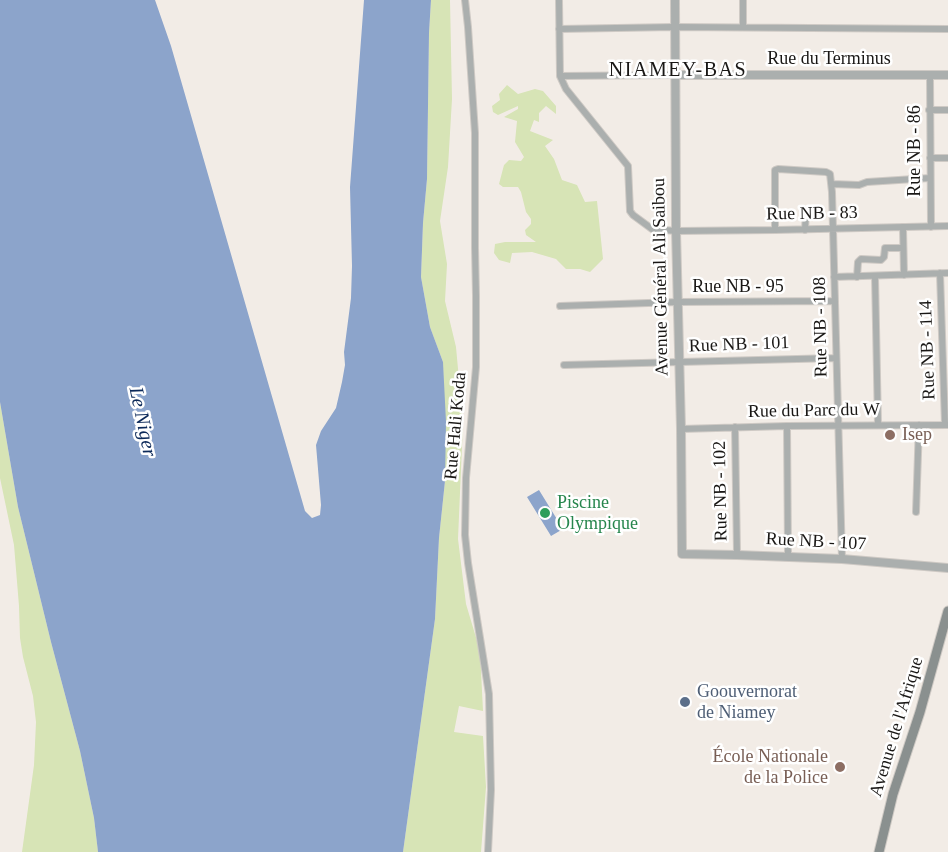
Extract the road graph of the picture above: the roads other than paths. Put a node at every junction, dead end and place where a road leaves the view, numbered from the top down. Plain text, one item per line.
1 (465, 0) edge
2 (560, 0) edge
3 (675, 0) edge
4 (743, 0) edge
5 (674, 27) junction
6 (743, 27) junction
7 (559, 29) junction
8 (948, 29) edge
9 (674, 75) junction
10 (930, 75) junction
11 (948, 75) edge
12 (560, 76) junction
13 (929, 110) junction
14 (948, 110) edge
15 (948, 158) edge
16 (930, 159) junction
17 (930, 178) junction
18 (832, 184) junction
19 (806, 211) dead end
20 (948, 226) edge
21 (903, 227) junction
22 (931, 227) junction
23 (833, 229) junction
24 (775, 230) junction
25 (805, 230) junction
26 (676, 231) junction
27 (903, 248) junction
28 (940, 273) junction
29 (948, 273) edge
30 (904, 275) junction
31 (875, 276) junction
32 (834, 277) junction
33 (857, 277) junction
34 (835, 301) junction
35 (678, 302) junction
36 (560, 306) dead end
37 (836, 358) junction
38 (679, 362) junction
39 (564, 365) dead end
40 (838, 425) junction
41 (878, 425) junction
42 (919, 425) junction
43 (946, 425) edge
44 (787, 426) junction
45 (735, 427) junction
46 (681, 429) junction
47 (916, 512) dead end
48 (682, 554) joint
49 (737, 555) junction
50 (788, 556) junction
51 (842, 559) junction
52 (948, 568) edge
53 (948, 611) edge
54 (488, 852) edge
55 (879, 852) edge

1 - 54 street, Rue Hali Koda
2 - 7 street
3 - 5 street, Avenue Général Ali Saibou
4 - 6 street
5 - 6 street
5 - 7 street
5 - 9 street, Avenue Général Ali Saibou
6 - 8 street
7 - 12 street
9 - 10 street, Rue du Terminus
9 - 12 street
9 - 26 street, Avenue Général Ali Saibou
10 - 11 street, Rue du Terminus
10 - 13 street, Rue NB - 86
12 - 26 street, Rue NB - 83
13 - 14 street
13 - 16 street, Rue NB - 86
15 - 16 street
16 - 17 street, Rue NB - 86
17 - 18 street
17 - 22 street, Rue NB - 86
18 - 23 street, Rue NB - 108
18 - 24 street, Rue NB - 108
19 - 25 street
20 - 22 street, Rue NB - 83
21 - 22 street, Rue NB - 83
21 - 23 street, Rue NB - 83
21 - 27 street
23 - 25 street, Rue NB - 83
23 - 32 street, Rue NB - 108
24 - 25 street, Rue NB - 83
24 - 26 street, Rue NB - 83
26 - 35 street, Avenue Général Ali Saibou
27 - 30 street
27 - 33 street
28 - 29 street
28 - 30 street
28 - 43 street, Rue NB - 114
30 - 31 street
31 - 33 street
31 - 41 street
32 - 33 street
32 - 34 street, Rue NB - 108
34 - 35 street, Rue NB - 95
34 - 37 street, Rue NB - 108
35 - 36 street, Rue NB - 95
35 - 38 street, Avenue Général Ali Saibou
37 - 38 street, Rue NB - 101
37 - 40 street, Rue NB - 108
38 - 39 street, Rue NB - 101
38 - 46 street, Avenue Général Ali Saibou
40 - 41 street, Rue du Parc du W
40 - 44 street, Rue du Parc du W
40 - 51 street, Rue NB - 108
41 - 42 street, Rue du Parc du W
42 - 43 street, Rue du Parc du W
42 - 47 street
44 - 45 street, Rue du Parc du W
44 - 50 street
45 - 46 street, Rue du Parc du W
45 - 49 street, Rue NB - 102
46 - 48 street, Avenue Général Ali Saibou
48 - 49 street, Rue NB - 107
49 - 50 street, Rue NB - 107
50 - 51 street, Rue NB - 107
51 - 52 street, Rue NB - 107
53 - 55 main road, Avenue de l'Afrique

